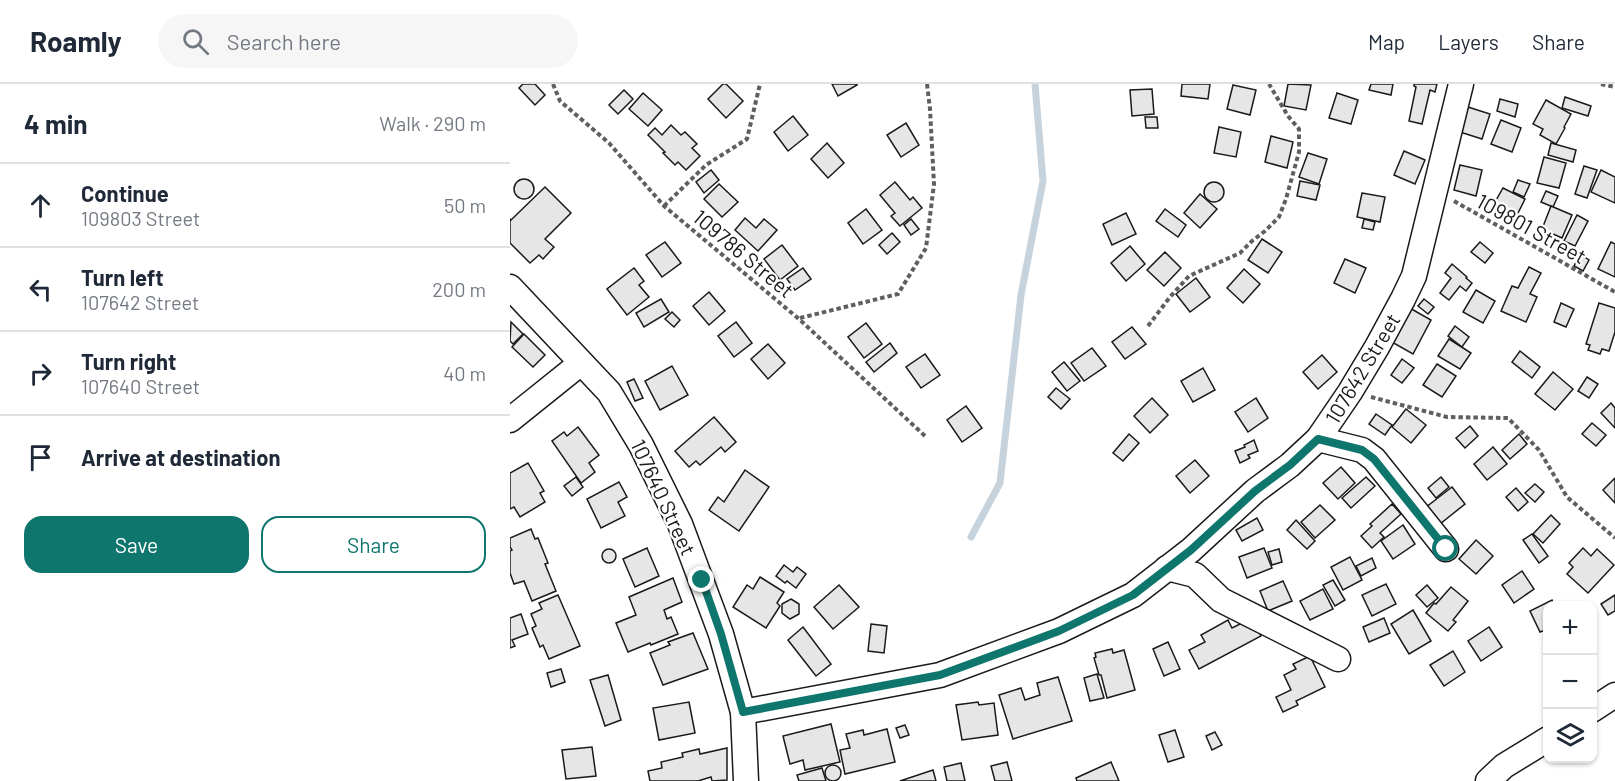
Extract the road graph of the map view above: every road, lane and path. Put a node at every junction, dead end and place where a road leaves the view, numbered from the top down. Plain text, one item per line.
1 (553, 84) edge
2 (760, 84) edge
3 (927, 84) edge
4 (1269, 84) edge
5 (1461, 84) edge
6 (1601, 84) edge
7 (1615, 87) edge
8 (1435, 190) junction
9 (664, 206) junction
10 (510, 287) edge
11 (1615, 292) edge
12 (799, 319) junction
13 (1148, 326) dead end
14 (581, 363) junction
15 (1350, 392) junction
16 (510, 420) edge
17 (925, 436) dead end
18 (1318, 439) junction
19 (1615, 538) edge
20 (1446, 549) dead end
21 (1167, 568) junction
22 (1338, 659) dead end
23 (1615, 695) edge
24 (1594, 709) edge
25 (743, 712) junction
26 (1543, 742) edge
27 (746, 781) edge
28 (1488, 781) edge

1 - 9 path, 109786 Street
2 - 9 path
3 - 12 path
4 - 13 path
5 - 8 street, 107642 Street
6 - 7 path
8 - 11 path, 109801 Street
8 - 15 street, 107642 Street
9 - 12 path, 109786 Street
10 - 14 street, 107640 Street
12 - 17 path, 109786 Street
14 - 16 street
14 - 25 street, 107640 Street
15 - 18 street, 107642 Street
15 - 19 path
18 - 20 street
18 - 21 street, 107642 Street
21 - 22 street
21 - 25 street, 107642 Street
23 - 24 street
25 - 27 street, 107640 Street
26 - 28 street

